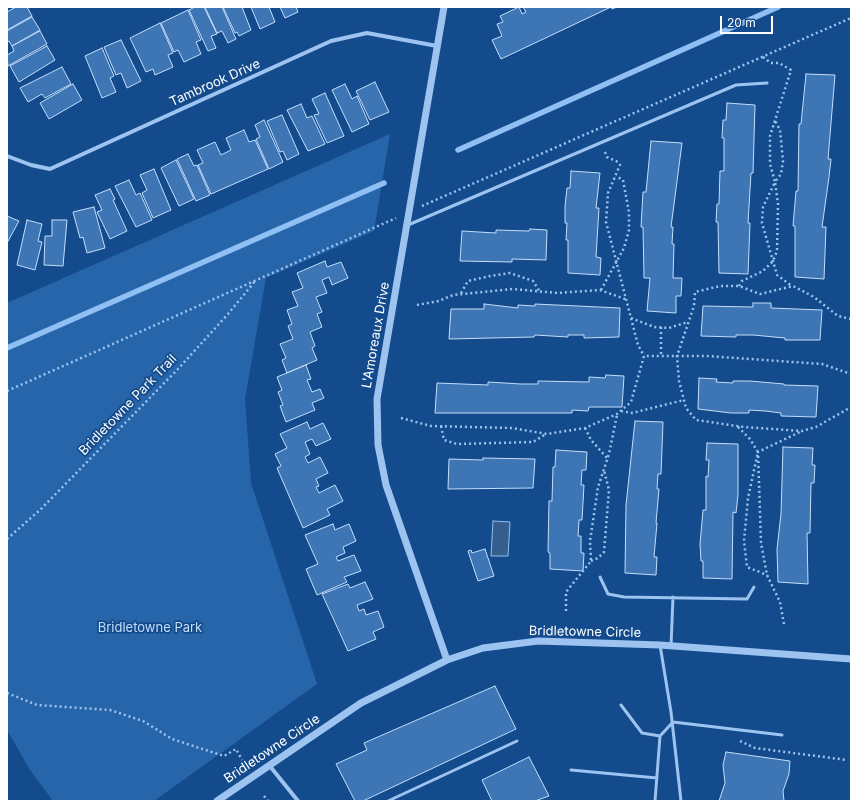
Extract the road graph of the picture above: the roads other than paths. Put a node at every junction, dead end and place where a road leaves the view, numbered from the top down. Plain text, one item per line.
1 (444, 7) edge
2 (437, 46) junction
3 (767, 83) dead end
4 (7, 156) edge
5 (406, 226) junction
6 (600, 578) dead end
7 (754, 587) dead end
8 (673, 597) junction
9 (660, 645) junction
10 (671, 646) junction
11 (851, 659) edge
12 (447, 660) junction
13 (621, 704) dead end
14 (673, 722) junction
15 (782, 735) dead end
16 (660, 736) junction
17 (517, 741) dead end
18 (269, 765) junction
19 (571, 770) dead end
20 (657, 778) junction
21 (216, 801) edge
22 (298, 801) edge
23 (388, 801) edge
24 (655, 801) edge
25 (681, 801) edge

1 - 2 street, L'Amoreaux Drive
2 - 4 street, Tambrook Drive
2 - 5 street, L'Amoreaux Drive
3 - 5 lane
5 - 12 street, L'Amoreaux Drive
6 - 8 lane
7 - 8 lane
8 - 10 lane
9 - 10 street, Bridletowne Circle
9 - 12 street, Bridletowne Circle
9 - 14 lane
10 - 11 street, Bridletowne Circle
12 - 18 street, Bridletowne Circle
13 - 16 lane
14 - 15 lane
14 - 16 lane
14 - 25 lane
16 - 20 lane
17 - 23 lane
18 - 21 street, Bridletowne Circle
18 - 22 street
19 - 20 lane
20 - 24 lane

